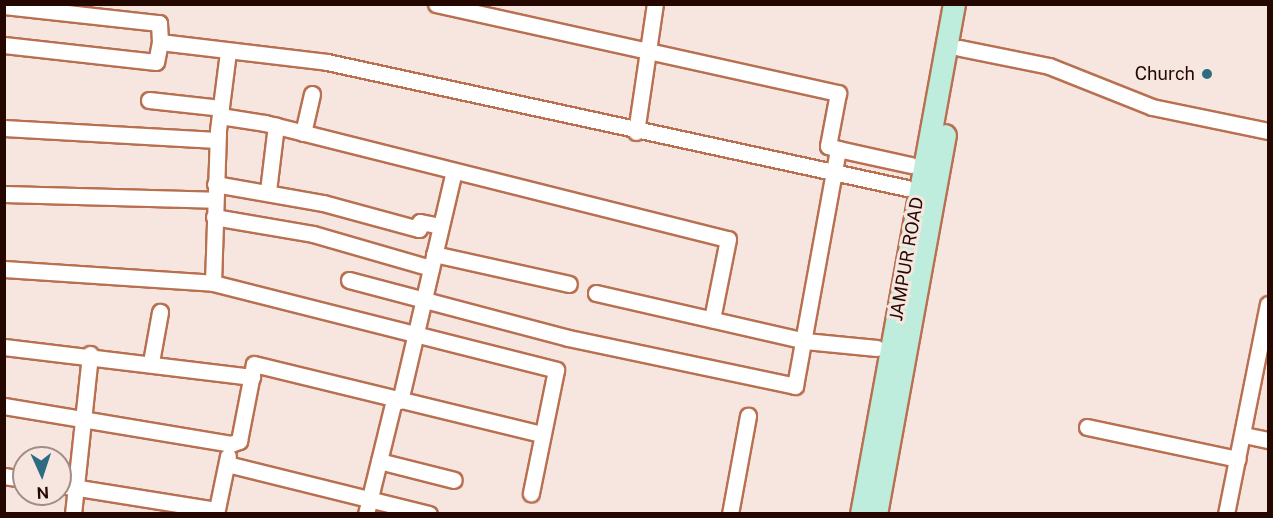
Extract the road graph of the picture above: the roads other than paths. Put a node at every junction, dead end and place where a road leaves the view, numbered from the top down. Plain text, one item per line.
1 (436, 4) edge
2 (655, 4) edge
3 (954, 4) edge
4 (968, 4) edge
5 (4, 6) edge
6 (160, 42) junction
7 (4, 45) edge
8 (960, 48) junction
9 (228, 52) junction
10 (648, 52) junction
11 (312, 94) dead end
12 (150, 100) dead end
13 (220, 112) junction
14 (276, 125) junction
15 (4, 128) edge
16 (1269, 131) edge
17 (636, 132) junction
18 (303, 133) junction
19 (217, 140) junction
20 (838, 148) junction
21 (911, 165) dead end
22 (454, 172) junction
23 (834, 173) junction
24 (215, 184) junction
25 (907, 188) dead end
26 (268, 191) junction
27 (4, 194) edge
28 (214, 200) junction
29 (214, 217) junction
30 (441, 226) junction
31 (433, 261) junction
32 (4, 269) edge
33 (349, 280) dead end
34 (213, 283) junction
35 (569, 284) dead end
36 (596, 293) dead end
37 (424, 301) junction
38 (1269, 304) edge
39 (160, 312) dead end
40 (712, 319) junction
41 (417, 331) junction
42 (1265, 340) edge
43 (805, 341) junction
44 (4, 346) edge
45 (877, 348) dead end
46 (90, 354) junction
47 (151, 362) junction
48 (252, 377) junction
49 (397, 400) junction
50 (4, 406) edge
51 (748, 416) dead end
52 (83, 418) junction
53 (1087, 427) dead end
54 (542, 434) junction
55 (1244, 435) junction
56 (1269, 440) edge
57 (231, 444) junction
58 (1239, 459) junction
59 (379, 460) junction
60 (227, 464) junction
61 (72, 468) edge
62 (454, 480) dead end
63 (72, 487) edge
64 (531, 493) dead end
65 (368, 506) edge
66 (216, 512) edge
67 (429, 513) edge
68 (730, 513) edge
69 (861, 513) edge
70 (876, 513) edge
71 (1226, 513) edge

1 - 10 street
2 - 10 street
3 - 69 main road, JAMPUR ROAD
4 - 8 main road, JAMPUR ROAD
5 - 6 street
6 - 7 street
6 - 9 street
8 - 16 street
8 - 70 main road, JAMPUR ROAD
9 - 13 street
9 - 17 street
10 - 17 street
10 - 20 street
11 - 18 street
12 - 13 street
13 - 14 street
13 - 19 street
14 - 18 street
14 - 26 street
15 - 19 street
17 - 23 street
18 - 22 street
19 - 24 street
20 - 21 street
20 - 23 street
22 - 30 street
22 - 40 street
23 - 25 street
23 - 43 street
24 - 26 street
24 - 28 street
26 - 30 street
27 - 28 street
28 - 29 street
29 - 31 street
29 - 34 street
30 - 31 street
31 - 35 street
31 - 37 street
32 - 34 street
33 - 37 street
34 - 41 street
36 - 40 street
37 - 41 street
37 - 43 street
38 - 42 street
39 - 47 street
40 - 43 street
41 - 49 street
41 - 54 street
42 - 55 street
43 - 45 street
44 - 46 street
46 - 47 street
46 - 52 street
47 - 48 street
48 - 49 street
48 - 57 street
49 - 54 street
49 - 59 street
50 - 52 street
51 - 68 street
52 - 57 street
52 - 61 street
53 - 58 street
54 - 64 street
55 - 56 street
55 - 58 street
57 - 60 street
58 - 71 street
59 - 62 street
59 - 65 street
60 - 65 street
60 - 66 street
63 - 66 street
65 - 67 street

